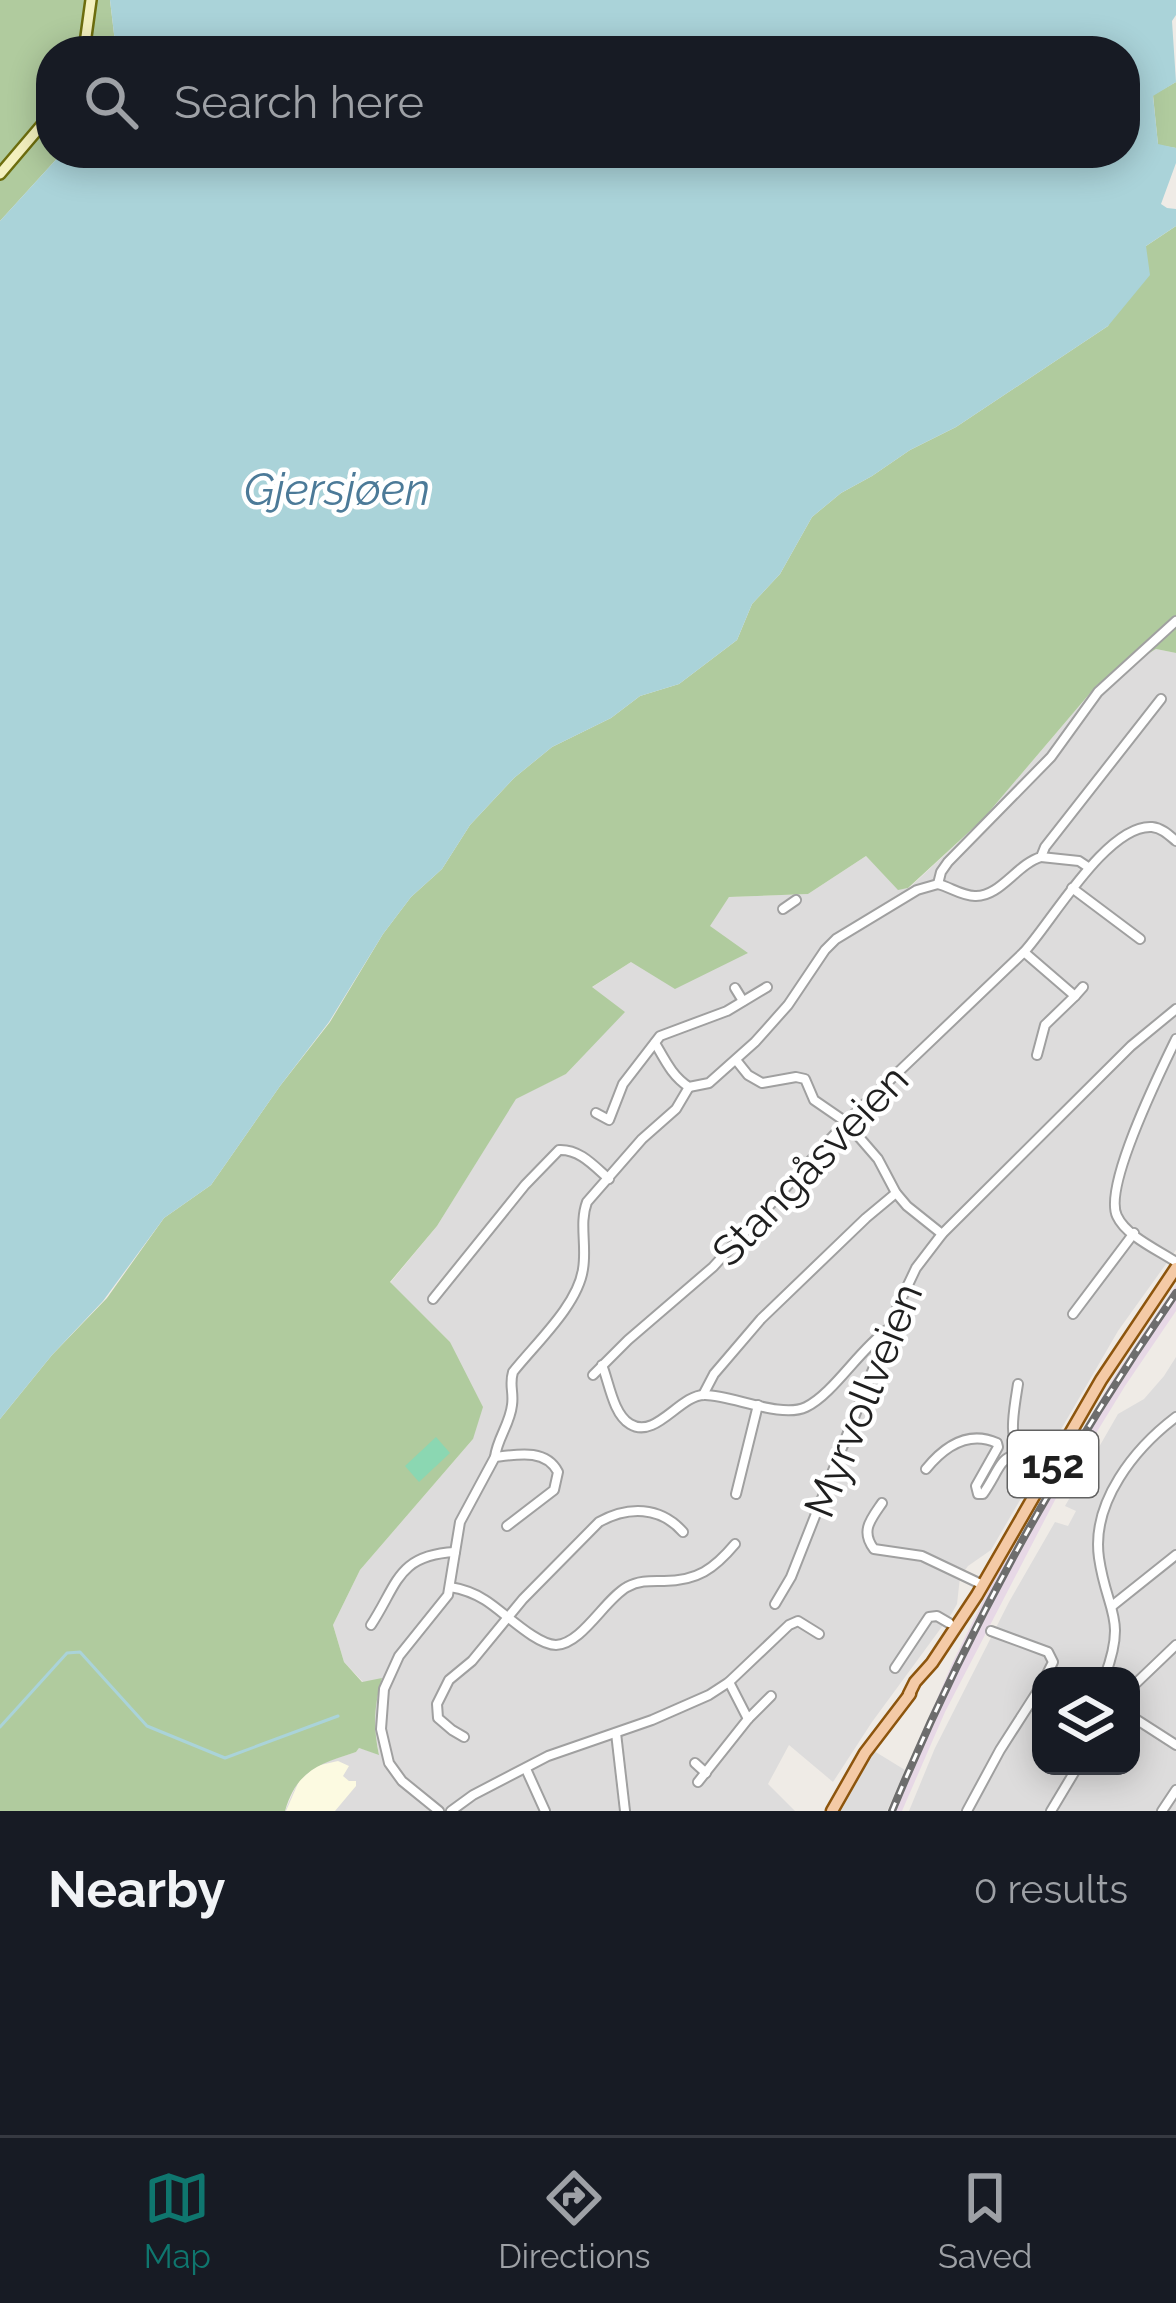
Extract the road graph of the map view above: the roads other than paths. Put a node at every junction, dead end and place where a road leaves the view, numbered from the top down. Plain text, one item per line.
1 (92, 0) edge
2 (86, 36) edge
3 (36, 131) edge
4 (0, 174) edge
5 (1176, 621) edge
6 (1161, 699) dead end
7 (1176, 842) edge
8 (1041, 857) junction
9 (1088, 867) junction
10 (938, 884) junction
11 (1072, 888) junction
12 (796, 900) dead end
13 (783, 909) dead end
14 (1140, 939) dead end
15 (1024, 952) junction
16 (766, 987) dead end
17 (1083, 987) dead end
18 (735, 988) dead end
19 (1075, 995) junction
20 (743, 1001) junction
21 (1176, 1009) edge
22 (1176, 1039) edge
23 (655, 1043) junction
24 (1036, 1055) dead end
25 (736, 1060) junction
26 (689, 1087) junction
27 (596, 1113) dead end
28 (846, 1122) junction
29 (608, 1179) junction
30 (896, 1193) junction
31 (1134, 1233) junction
32 (942, 1234) junction
33 (1176, 1265) edge
34 (434, 1300) dead end
35 (1073, 1314) dead end
36 (887, 1330) junction
37 (602, 1365) junction
38 (593, 1375) dead end
39 (1018, 1384) dead end
40 (703, 1395) junction
41 (758, 1406) junction
42 (1176, 1417) edge
43 (1016, 1454) junction
44 (495, 1457) junction
45 (1042, 1467) dead end
46 (926, 1469) dead end
47 (736, 1494) dead end
48 (882, 1503) dead end
49 (685, 1515) dead end
50 (675, 1523) junction
51 (506, 1526) dead end
52 (682, 1532) dead end
53 (728, 1548) dead end
54 (455, 1552) junction
55 (1176, 1555) edge
56 (983, 1585) junction
57 (450, 1587) junction
58 (775, 1604) dead end
59 (1112, 1606) junction
60 (509, 1616) junction
61 (949, 1623) dead end
62 (371, 1625) dead end
63 (991, 1631) dead end
64 (819, 1634) dead end
65 (1176, 1645) edge
66 (1051, 1667) edge
67 (1108, 1667) edge
68 (895, 1669) dead end
69 (1140, 1679) edge
70 (729, 1682) junction
71 (771, 1696) dead end
72 (1032, 1700) edge
73 (748, 1719) junction
74 (1140, 1723) edge
75 (616, 1733) junction
76 (464, 1736) dead end
77 (1176, 1745) edge
78 (695, 1763) dead end
79 (526, 1768) junction
80 (706, 1772) junction
81 (1073, 1775) edge
82 (698, 1782) dead end
83 (1176, 1790) edge
84 (439, 1811) edge
85 (451, 1811) edge
86 (545, 1811) edge
87 (626, 1811) edge
88 (832, 1811) edge
89 (967, 1811) edge
90 (1051, 1811) edge
91 (1162, 1811) edge

1 - 2 main road
3 - 4 main road
5 - 10 street
6 - 8 street
7 - 9 street, Stangåsveien
8 - 9 street
8 - 10 street
9 - 11 street, Stangåsveien
10 - 25 street
11 - 14 street
11 - 15 street, Stangåsveien
12 - 13 street
15 - 19 street
15 - 28 street, Stangåsveien
16 - 20 street
17 - 19 street
18 - 20 street
19 - 24 street
20 - 23 street
21 - 32 street, Myrvollveien
22 - 31 street
23 - 26 street
23 - 27 street
25 - 26 street
25 - 28 street
26 - 29 street
28 - 30 street
28 - 37 street, Stangåsveien
29 - 34 street
29 - 44 street
30 - 32 street
30 - 40 street
31 - 33 street
31 - 35 street
32 - 36 street, Myrvollveien
33 - 56 main road, 152
36 - 41 street
36 - 58 street, Myrvollveien
37 - 38 street, Stangåsveien
37 - 40 street
39 - 43 street
40 - 41 street
41 - 47 street
42 - 59 street
43 - 45 street
43 - 46 street
44 - 51 street
44 - 54 street
48 - 56 street
49 - 50 street
50 - 52 street
50 - 60 street
53 - 60 street
54 - 57 street
54 - 62 street
55 - 59 street
56 - 88 main road, 152
57 - 60 street
57 - 84 street
59 - 67 street
60 - 76 street
61 - 68 street
63 - 66 street
64 - 70 street
65 - 69 street
70 - 73 street
70 - 75 street
71 - 73 street
72 - 89 street
73 - 80 street
74 - 77 street
75 - 79 street
75 - 87 street
78 - 80 street
79 - 85 street
79 - 86 street
80 - 82 street
81 - 90 street
83 - 91 street

